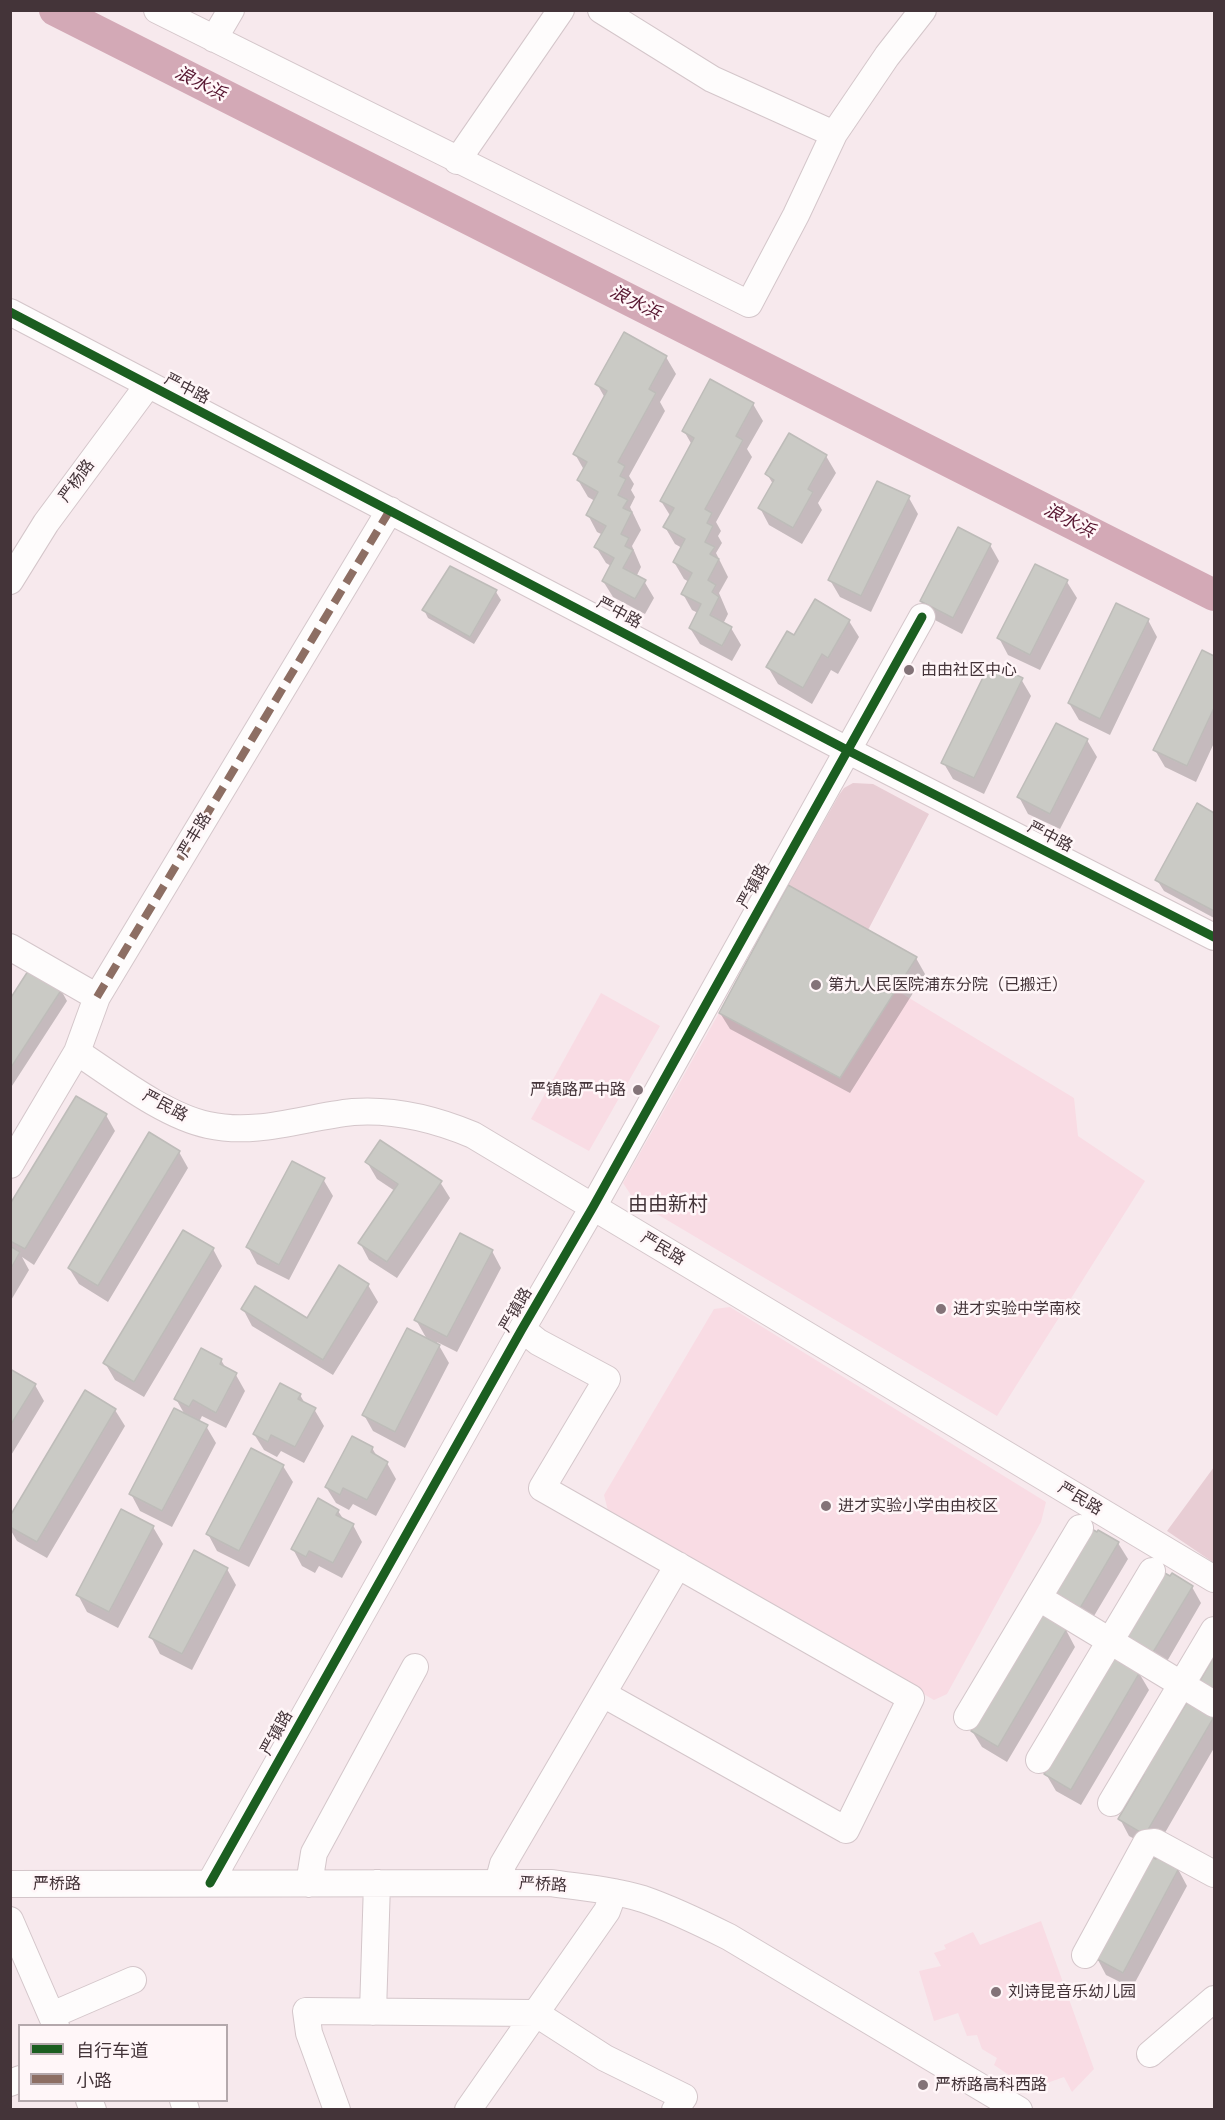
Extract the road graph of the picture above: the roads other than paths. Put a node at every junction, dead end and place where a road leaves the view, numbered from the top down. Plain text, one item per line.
1 (157, 10) edge
2 (231, 10) edge
3 (561, 10) edge
4 (601, 10) edge
5 (923, 10) edge
6 (214, 39) junction
7 (834, 134) junction
8 (457, 161) junction
9 (10, 312) edge
10 (148, 385) junction
11 (390, 510) junction
12 (10, 581) edge
13 (922, 617) dead end
14 (847, 750) junction
15 (1215, 937) edge
16 (10, 947) edge
17 (97, 997) junction
18 (77, 1053) junction
19 (10, 1165) edge
20 (594, 1207) junction
21 (522, 1329) junction
22 (1080, 1528) dead end
23 (678, 1565) junction
24 (1152, 1571) dead end
25 (1215, 1580) edge
26 (1039, 1598) junction
27 (1215, 1630) edge
28 (1110, 1641) junction
29 (415, 1667) dead end
30 (1182, 1684) junction
31 (603, 1694) junction
32 (1215, 1704) edge
33 (967, 1718) dead end
34 (1039, 1760) dead end
35 (1111, 1803) dead end
36 (1215, 1874) edge
37 (210, 1883) junction
38 (376, 1883) junction
39 (498, 1883) junction
40 (10, 1884) edge
41 (309, 1884) junction
42 (614, 1892) junction
43 (10, 1920) edge
44 (1085, 1954) dead end
45 (19, 1964) edge
46 (133, 1980) dead end
47 (1215, 1999) edge
48 (373, 2012) junction
49 (535, 2013) junction
50 (54, 2020) edge
51 (1150, 2055) dead end
52 (337, 2109) edge
53 (468, 2109) edge
54 (675, 2109) edge
55 (1019, 2109) edge

1 - 6 street
2 - 6 street
3 - 8 street
4 - 7 street
5 - 7 street
6 - 8 street
7 - 8 street
9 - 10 street, 严中路
10 - 11 street, 严中路
10 - 12 street, 严杨路
11 - 14 street, 严中路
11 - 17 street, 严丰路
13 - 14 street, 严镇路
14 - 15 street, 严中路
14 - 20 street, 严镇路
16 - 17 street
17 - 18 street, 严丰路
18 - 19 street, 严丰路
18 - 20 street, 严民路
20 - 21 street, 严镇路
20 - 25 street, 严民路
21 - 23 street
21 - 37 street, 严镇路
22 - 26 street
23 - 31 street
23 - 31 street
24 - 28 street
26 - 28 street
26 - 33 street
27 - 30 street
28 - 30 street
28 - 34 street
29 - 41 street
30 - 32 street
30 - 35 street
31 - 39 street
36 - 44 street
37 - 40 street, 严桥路
37 - 41 street, 严桥路
38 - 39 street, 严桥路
38 - 41 street, 严桥路
38 - 48 street
39 - 42 street, 严桥路
42 - 49 street
42 - 55 street, 严桥路
43 - 45 street
45 - 50 street
46 - 50 street
47 - 51 street
48 - 49 street
48 - 52 street
49 - 53 street
49 - 54 street

